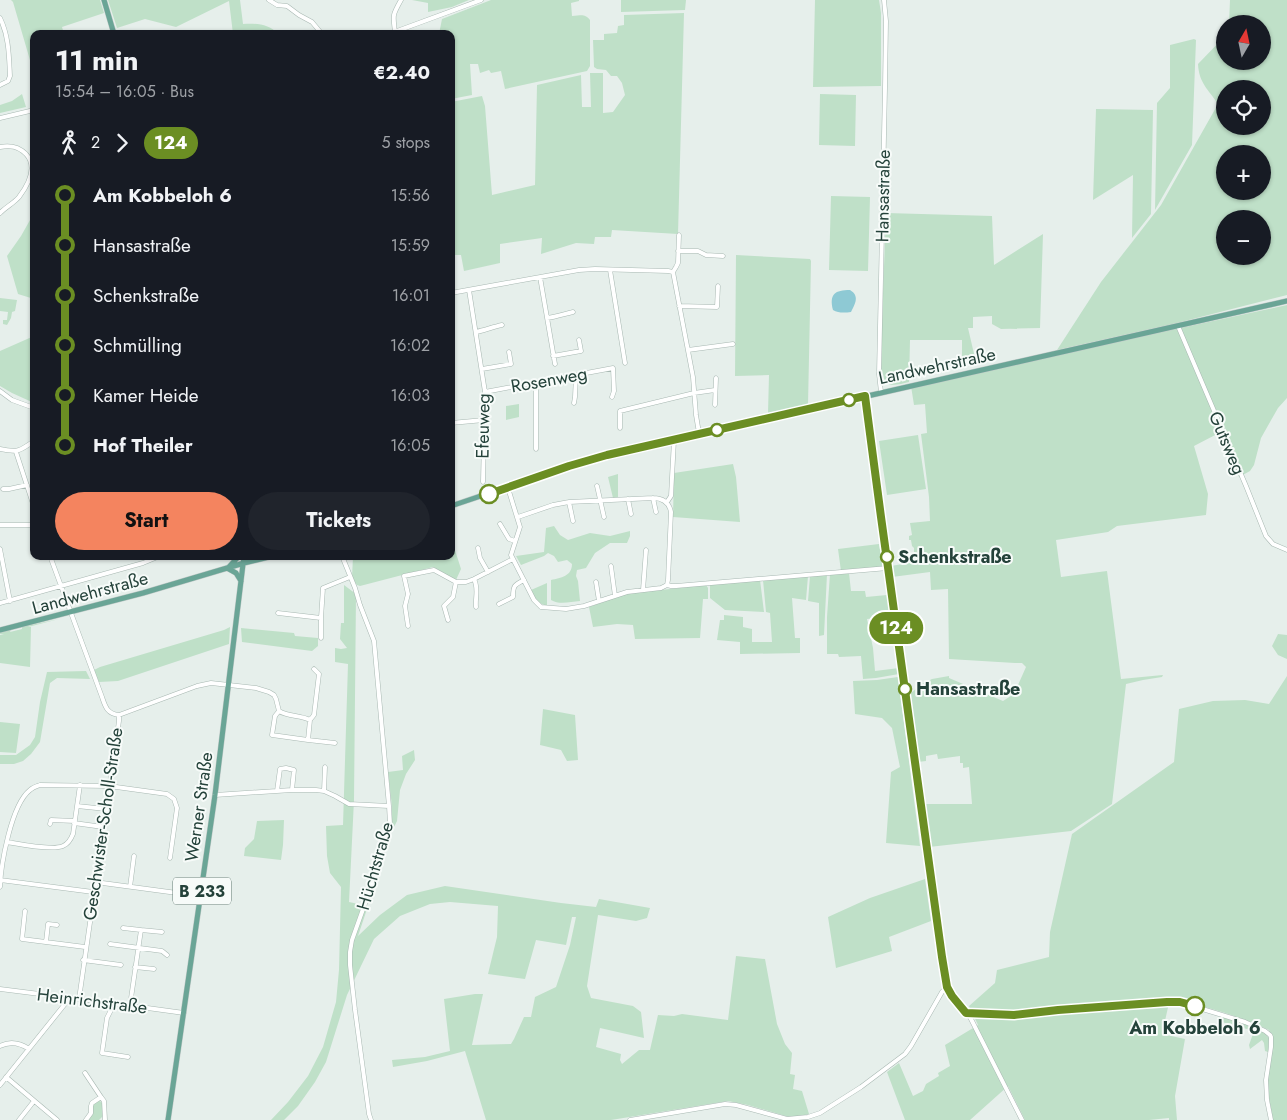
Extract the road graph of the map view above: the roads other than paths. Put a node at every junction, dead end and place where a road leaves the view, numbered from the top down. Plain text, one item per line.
1 (104, 0) edge
2 (269, 0) edge
3 (401, 0) edge
4 (481, 0) edge
5 (884, 0) edge
6 (0, 18) edge
7 (113, 30) edge
8 (319, 30) edge
9 (395, 30) edge
10 (400, 30) edge
11 (0, 35) edge
12 (6, 35) junction
13 (0, 85) edge
14 (30, 111) edge
15 (0, 118) edge
16 (0, 147) edge
17 (30, 161) edge
18 (30, 177) edge
19 (0, 212) edge
20 (679, 235) dead end
21 (678, 251) junction
22 (723, 256) dead end
23 (610, 270) junction
24 (672, 272) junction
25 (540, 277) junction
26 (718, 286) dead end
27 (469, 290) junction
28 (455, 292) edge
29 (1287, 300) edge
30 (679, 306) junction
31 (573, 312) dead end
32 (547, 318) junction
33 (502, 325) dead end
34 (1178, 326) junction
35 (476, 332) junction
36 (579, 340) dead end
37 (733, 344) dead end
38 (688, 350) junction
39 (509, 352) dead end
40 (553, 356) junction
41 (625, 363) dead end
42 (555, 364) dead end
43 (482, 370) junction
44 (576, 375) junction
45 (716, 378) dead end
46 (536, 382) junction
47 (715, 390) junction
48 (0, 391) edge
49 (485, 392) junction
50 (881, 392) junction
51 (694, 393) junction
52 (865, 396) junction
53 (612, 397) dead end
54 (574, 403) dead end
55 (715, 405) dead end
56 (30, 407) edge
57 (484, 420) junction
58 (455, 423) edge
59 (620, 428) dead end
60 (699, 434) junction
61 (674, 440) junction
62 (30, 444) edge
63 (0, 449) edge
64 (536, 449) dead end
65 (16, 452) junction
66 (483, 482) dead end
67 (27, 486) junction
68 (597, 486) dead end
69 (508, 488) junction
70 (3, 489) dead end
71 (30, 495) edge
72 (654, 498) junction
73 (628, 499) junction
74 (600, 500) junction
75 (569, 502) junction
76 (667, 502) junction
77 (455, 505) edge
78 (656, 512) dead end
79 (631, 514) dead end
80 (518, 517) junction
81 (604, 517) dead end
82 (573, 521) dead end
83 (500, 524) dead end
84 (0, 525) edge
85 (30, 525) edge
86 (515, 541) junction
87 (478, 548) dead end
88 (0, 549) edge
89 (646, 550) dead end
90 (1287, 550) edge
91 (513, 559) junction
92 (51, 560) edge
93 (150, 560) edge
94 (236, 560) edge
95 (258, 560) edge
96 (344, 560) edge
97 (244, 563) junction
98 (610, 566) dead end
99 (227, 568) junction
100 (888, 568) junction
101 (488, 572) junction
102 (350, 577) junction
103 (474, 579) junction
104 (524, 580) junction
105 (241, 582) junction
106 (456, 582) junction
107 (596, 582) dead end
108 (667, 585) junction
109 (61, 586) junction
110 (643, 590) junction
111 (615, 596) junction
112 (10, 601) junction
113 (598, 601) junction
114 (0, 603) edge
115 (499, 604) dead end
116 (476, 607) dead end
117 (70, 612) junction
118 (278, 613) dead end
119 (321, 618) junction
120 (448, 620) dead end
121 (408, 626) dead end
122 (0, 630) edge
123 (321, 638) dead end
124 (314, 670) dead end
125 (229, 684) junction
126 (279, 711) junction
127 (118, 715) junction
128 (310, 720) junction
129 (308, 740) junction
130 (334, 743) dead end
131 (325, 767) dead end
132 (80, 785) junction
133 (109, 786) junction
134 (292, 790) junction
135 (277, 791) junction
136 (324, 791) junction
137 (216, 795) junction
138 (77, 806) junction
139 (389, 806) junction
140 (106, 809) junction
141 (74, 822) junction
142 (50, 824) dead end
143 (103, 827) junction
144 (7, 842) junction
145 (134, 856) dead end
146 (170, 858) dead end
147 (0, 880) edge
148 (95, 882) junction
149 (0, 887) edge
150 (130, 887) junction
151 (94, 892) junction
152 (176, 893) dead end
153 (26, 910) dead end
154 (42, 923) dead end
155 (48, 924) junction
156 (57, 925) dead end
157 (123, 928) dead end
158 (141, 930) junction
159 (162, 932) dead end
160 (46, 942) junction
161 (110, 944) dead end
162 (85, 947) junction
163 (138, 948) junction
164 (167, 955) dead end
165 (84, 960) junction
166 (121, 965) dead end
167 (135, 966) junction
168 (154, 969) dead end
169 (947, 987) junction
170 (0, 989) edge
171 (67, 997) junction
172 (78, 998) junction
173 (111, 1002) junction
174 (130, 1005) junction
175 (184, 1013) junction
176 (966, 1013) junction
177 (0, 1046) edge
178 (28, 1049) junction
179 (128, 1057) dead end
180 (85, 1074) dead end
181 (6, 1077) junction
182 (0, 1085) edge
183 (101, 1097) junction
184 (34, 1101) junction
185 (783, 1119) edge
186 (19, 1120) edge
187 (57, 1120) edge
188 (86, 1120) edge
189 (104, 1120) edge
190 (168, 1120) edge
191 (371, 1120) edge
192 (630, 1120) edge
193 (1022, 1120) edge
194 (1271, 1120) edge

1 - 7 main road
2 - 8 street
3 - 9 street
4 - 10 street
5 - 50 street, Hansastraße
6 - 12 street
11 - 12 street
12 - 13 street
14 - 15 street
16 - 17 street
18 - 19 street
20 - 21 street
21 - 22 street
21 - 24 street
23 - 24 street
23 - 25 street
23 - 41 street
24 - 30 street
25 - 27 street
25 - 32 street
26 - 30 street
27 - 28 street
27 - 35 street, Efeuweg
29 - 34 main road, Landwehrstraße
30 - 38 street
31 - 32 street
32 - 40 street
33 - 35 street
34 - 50 main road, Landwehrstraße
34 - 90 street, Gutsweg
35 - 43 street, Efeuweg
36 - 40 street
37 - 38 street
38 - 51 street
39 - 43 street, Efeuweg
40 - 42 street
43 - 49 street, Efeuweg
44 - 46 street, Rosenweg
44 - 53 street, Rosenweg
44 - 54 street
45 - 47 street
46 - 49 street, Rosenweg
46 - 64 street
47 - 51 street
47 - 55 street
48 - 56 street
49 - 57 street, Efeuweg
50 - 52 main road, Landwehrstraße
51 - 59 street
51 - 60 street
52 - 60 main road, Landwehrstraße
52 - 100 street
57 - 58 street
57 - 66 street, Efeuweg
60 - 61 main road, Landwehrstraße
61 - 69 main road, Landwehrstraße
61 - 76 street
62 - 65 street
63 - 65 street
65 - 67 street
67 - 70 street
67 - 71 street
68 - 74 street
69 - 77 main road, Landwehrstraße
69 - 80 street
72 - 73 street
72 - 76 street
72 - 78 street
73 - 74 street
73 - 79 street
74 - 75 street
74 - 81 street
75 - 80 street
75 - 82 street
76 - 108 street
80 - 86 street
83 - 86 street
84 - 85 street
86 - 91 street
87 - 101 street
88 - 112 street
89 - 110 street
91 - 101 street
91 - 104 street
92 - 109 street, Geschwister-Scholl-Straße
93 - 109 street
94 - 99 main road
95 - 97 main road, Landwehrstraße
96 - 102 street, Hüchtstraße
97 - 99 main road, Landwehrstraße
97 - 105 main road, Werner Straße / B 233
98 - 111 street
99 - 105 main road
99 - 117 main road, Landwehrstraße
100 - 108 street
100 - 169 street
101 - 103 street
102 - 119 street
102 - 139 street, Hüchtstraße
103 - 106 street
103 - 116 street
104 - 113 street
104 - 115 street
105 - 125 main road, Werner Straße / B 233
106 - 120 street
106 - 121 street
107 - 113 street
108 - 110 street
109 - 112 street
109 - 117 street, Geschwister-Scholl-Straße
110 - 111 street
111 - 113 street
112 - 114 street
117 - 122 main road, Landwehrstraße
117 - 127 street, Geschwister-Scholl-Straße
118 - 119 street
119 - 123 street
124 - 128 street
125 - 126 street
125 - 127 street
125 - 137 main road, Werner Straße / B 233
126 - 128 street
126 - 129 street
127 - 133 street, Geschwister-Scholl-Straße
128 - 129 street
129 - 130 street
131 - 136 street
132 - 133 street
132 - 138 street
132 - 144 street
133 - 140 street, Geschwister-Scholl-Straße
133 - 146 street
134 - 135 street
134 - 135 street
134 - 136 street
135 - 137 street
136 - 139 street
137 - 175 main road, Werner Straße / B 233
138 - 140 street
138 - 141 street
139 - 191 street, Hüchtstraße
140 - 143 street, Geschwister-Scholl-Straße
141 - 142 street
141 - 143 street
141 - 144 street
143 - 148 street, Geschwister-Scholl-Straße
144 - 147 street
145 - 150 street
147 - 149 street
147 - 151 street
148 - 150 street
148 - 151 street, Geschwister-Scholl-Straße
150 - 152 street
151 - 162 street, Geschwister-Scholl-Straße
153 - 160 street
154 - 155 street
155 - 156 street
155 - 160 street
157 - 158 street
158 - 159 street
158 - 163 street
160 - 162 street
161 - 163 street
162 - 165 street, Geschwister-Scholl-Straße
163 - 164 street
163 - 167 street
165 - 166 street
165 - 172 street, Geschwister-Scholl-Straße
167 - 168 street
167 - 174 street
169 - 176 street
169 - 185 street
170 - 171 street, Heinrichstraße
171 - 172 street, Heinrichstraße
171 - 178 street
172 - 173 street, Heinrichstraße
173 - 174 street, Heinrichstraße
173 - 179 street
174 - 175 street, Heinrichstraße
175 - 190 main road, Werner Straße / B 233
176 - 193 street
176 - 194 street
177 - 178 street
178 - 181 street
180 - 183 street
181 - 182 street
181 - 184 street
183 - 188 street
183 - 189 street
184 - 186 street
184 - 187 street
185 - 192 street

